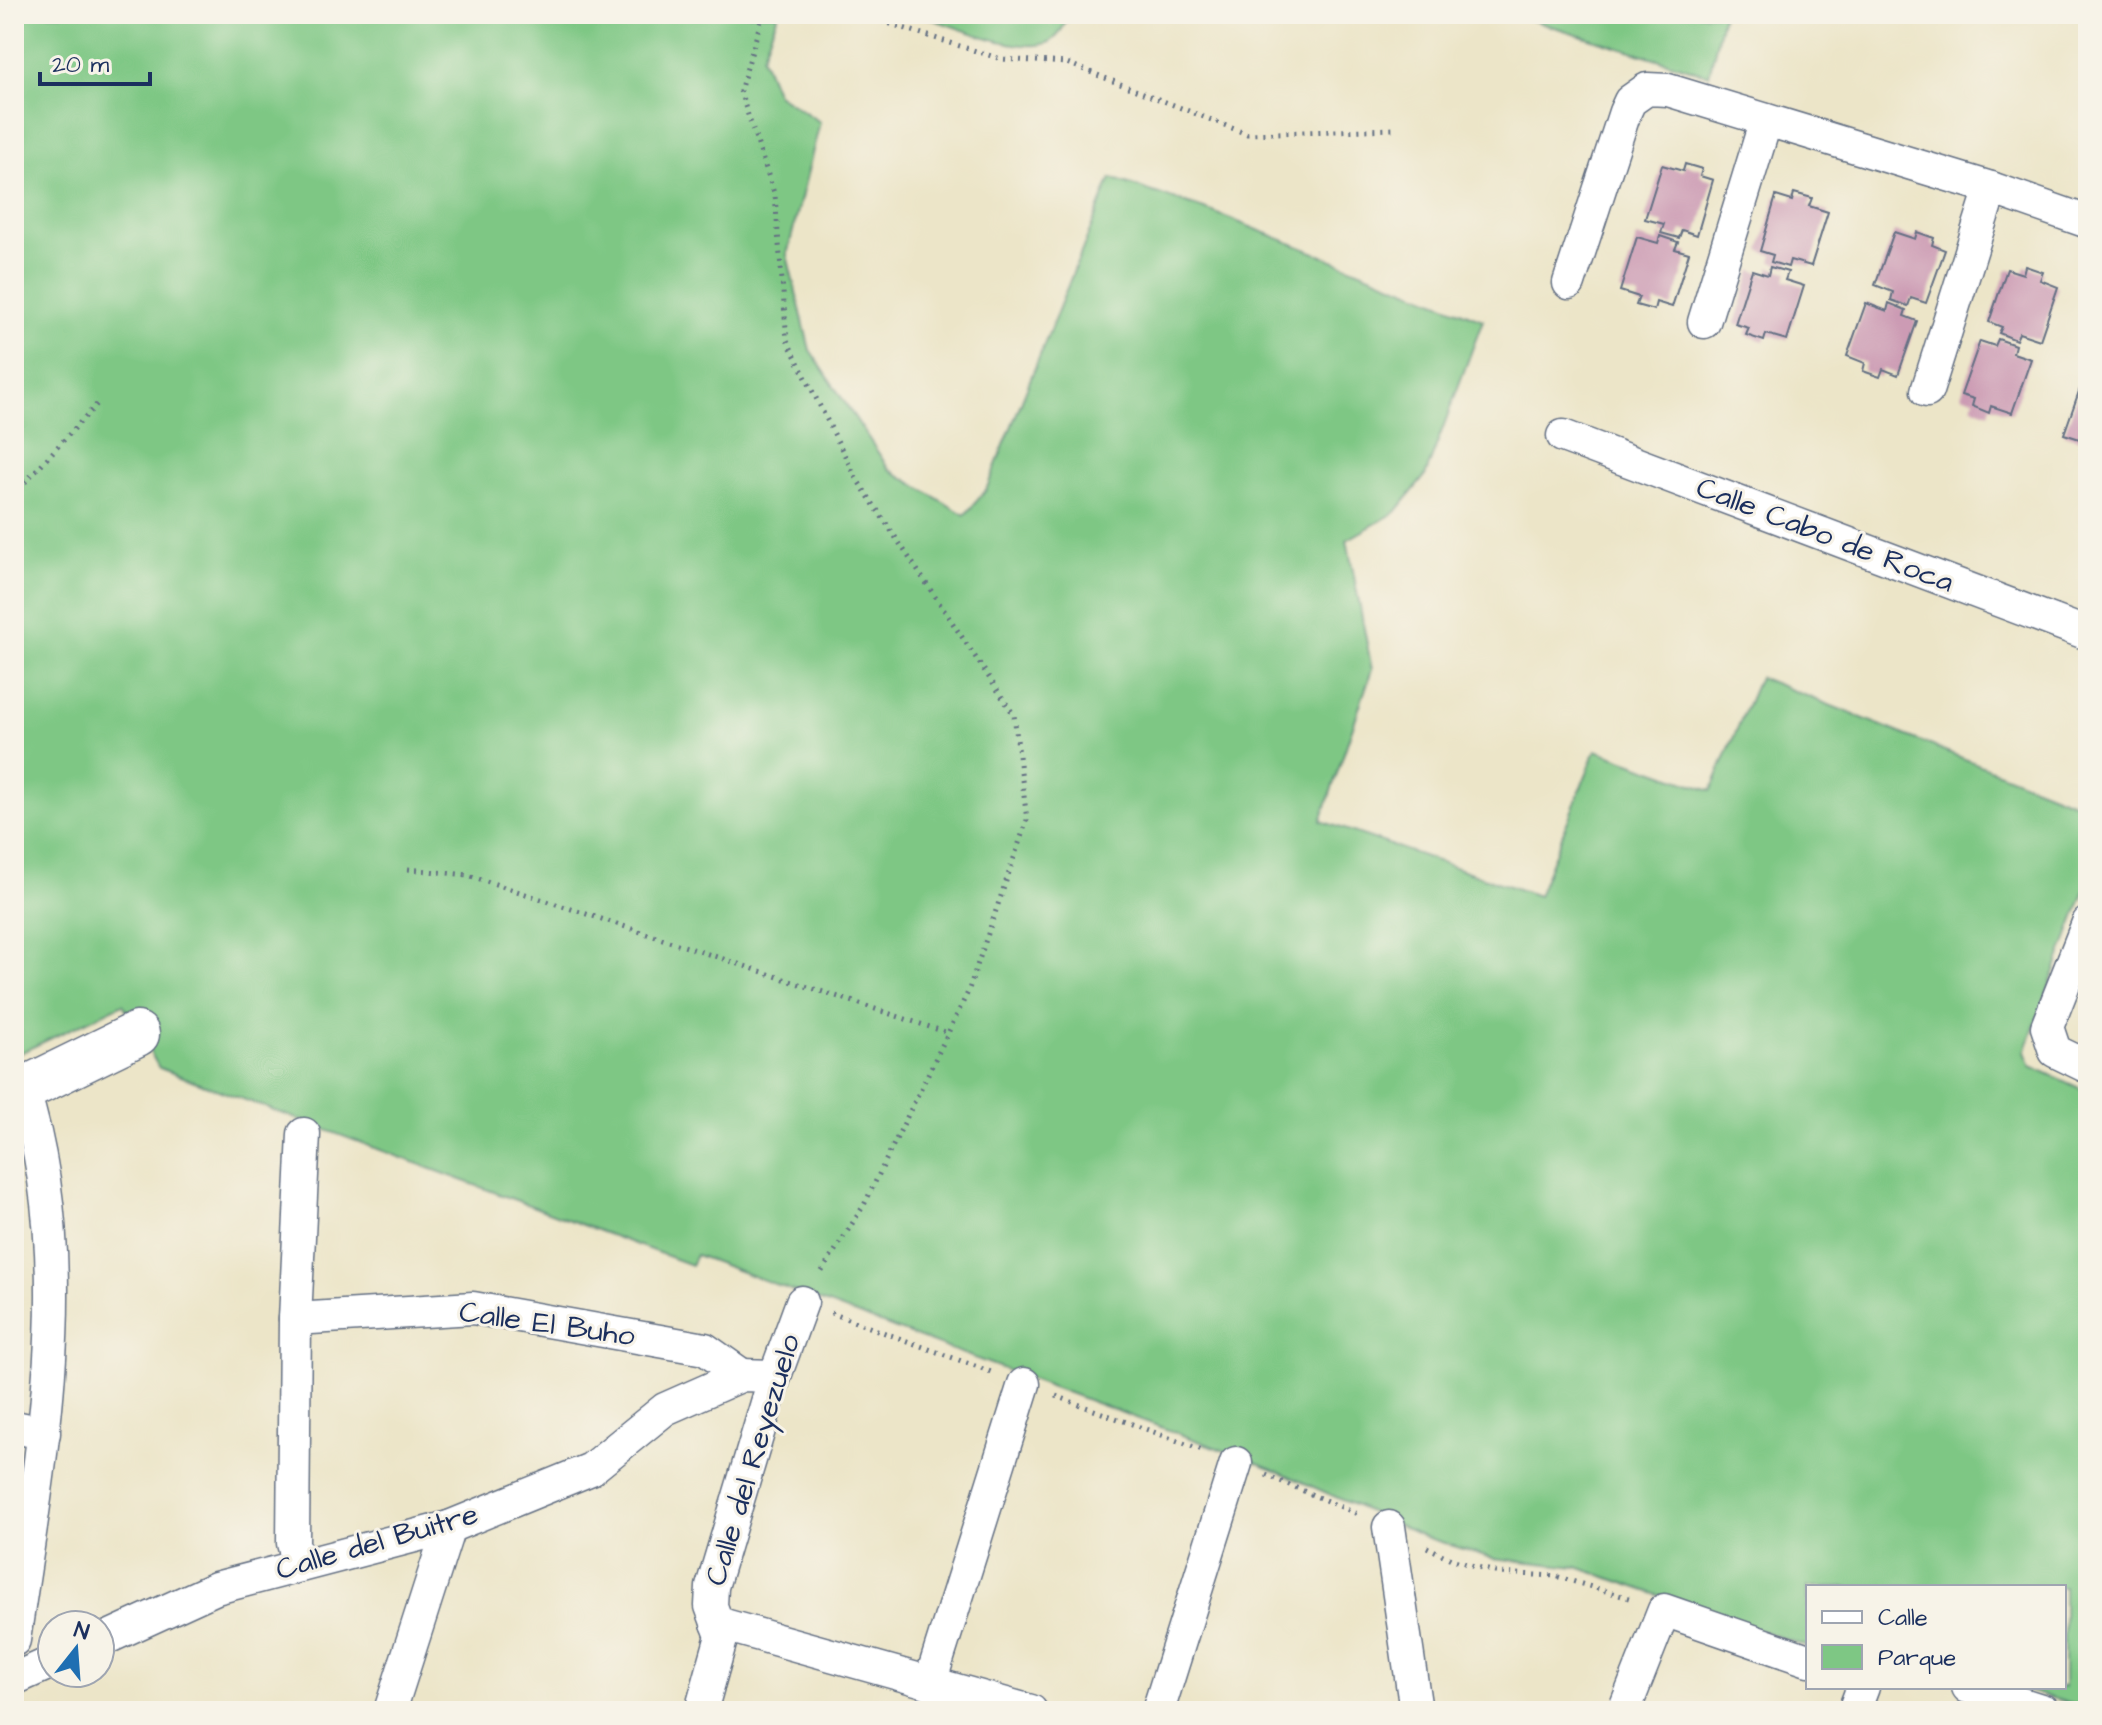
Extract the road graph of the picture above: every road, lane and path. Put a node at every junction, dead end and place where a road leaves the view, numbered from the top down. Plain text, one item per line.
1 (763, 14) edge
2 (859, 14) edge
3 (1766, 120) junction
4 (1394, 129) dead end
5 (1991, 188) junction
6 (2088, 222) edge
7 (1569, 283) dead end
8 (1704, 322) dead end
9 (1927, 391) dead end
10 (98, 403) dead end
11 (1563, 436) dead end
12 (14, 494) edge
13 (2088, 634) edge
14 (408, 869) dead end
15 (2088, 923) edge
16 (948, 1033) junction
17 (137, 1034) dead end
18 (2088, 1067) edge
19 (18, 1091) edge
20 (304, 1134) dead end
21 (802, 1302) joint
22 (295, 1319) junction
23 (742, 1375) junction
24 (775, 1376) junction
25 (1024, 1384) dead end
26 (29, 1430) edge
27 (1236, 1463) dead end
28 (449, 1527) junction
29 (1389, 1527) dead end
30 (299, 1566) junction
31 (717, 1623) junction
32 (116, 1634) edge
33 (14, 1640) edge
34 (1806, 1659) edge
35 (36, 1669) edge
36 (14, 1679) edge
37 (930, 1683) junction
38 (1862, 1689) edge
39 (1974, 1689) edge
40 (390, 1711) edge
41 (701, 1711) edge
42 (1031, 1711) edge
43 (1158, 1711) edge
44 (1416, 1711) edge
45 (1624, 1711) edge
46 (1854, 1711) edge
47 (2044, 1711) edge

1 - 16 path
2 - 4 path
3 - 5 street
3 - 7 street
3 - 8 street
5 - 6 street
5 - 9 street
10 - 12 path
11 - 13 street, Calle Cabo de Roca
14 - 16 path
15 - 18 street
16 - 21 path
17 - 19 street
19 - 26 street
20 - 22 street
21 - 24 street, Calle del Reyezuelo
22 - 23 street, Calle El Buho
22 - 30 street
23 - 24 street, Calle del Buitre
23 - 28 street, Calle del Buitre
24 - 31 street, Calle del Reyezuelo
25 - 37 street
26 - 33 street
27 - 43 street
28 - 30 street, Calle del Buitre
28 - 40 street
29 - 44 street
30 - 32 street, Calle del Buitre
31 - 37 street
31 - 41 street, Calle del Reyezuelo
34 - 45 street
35 - 36 street
37 - 42 street
38 - 46 street
39 - 47 street

